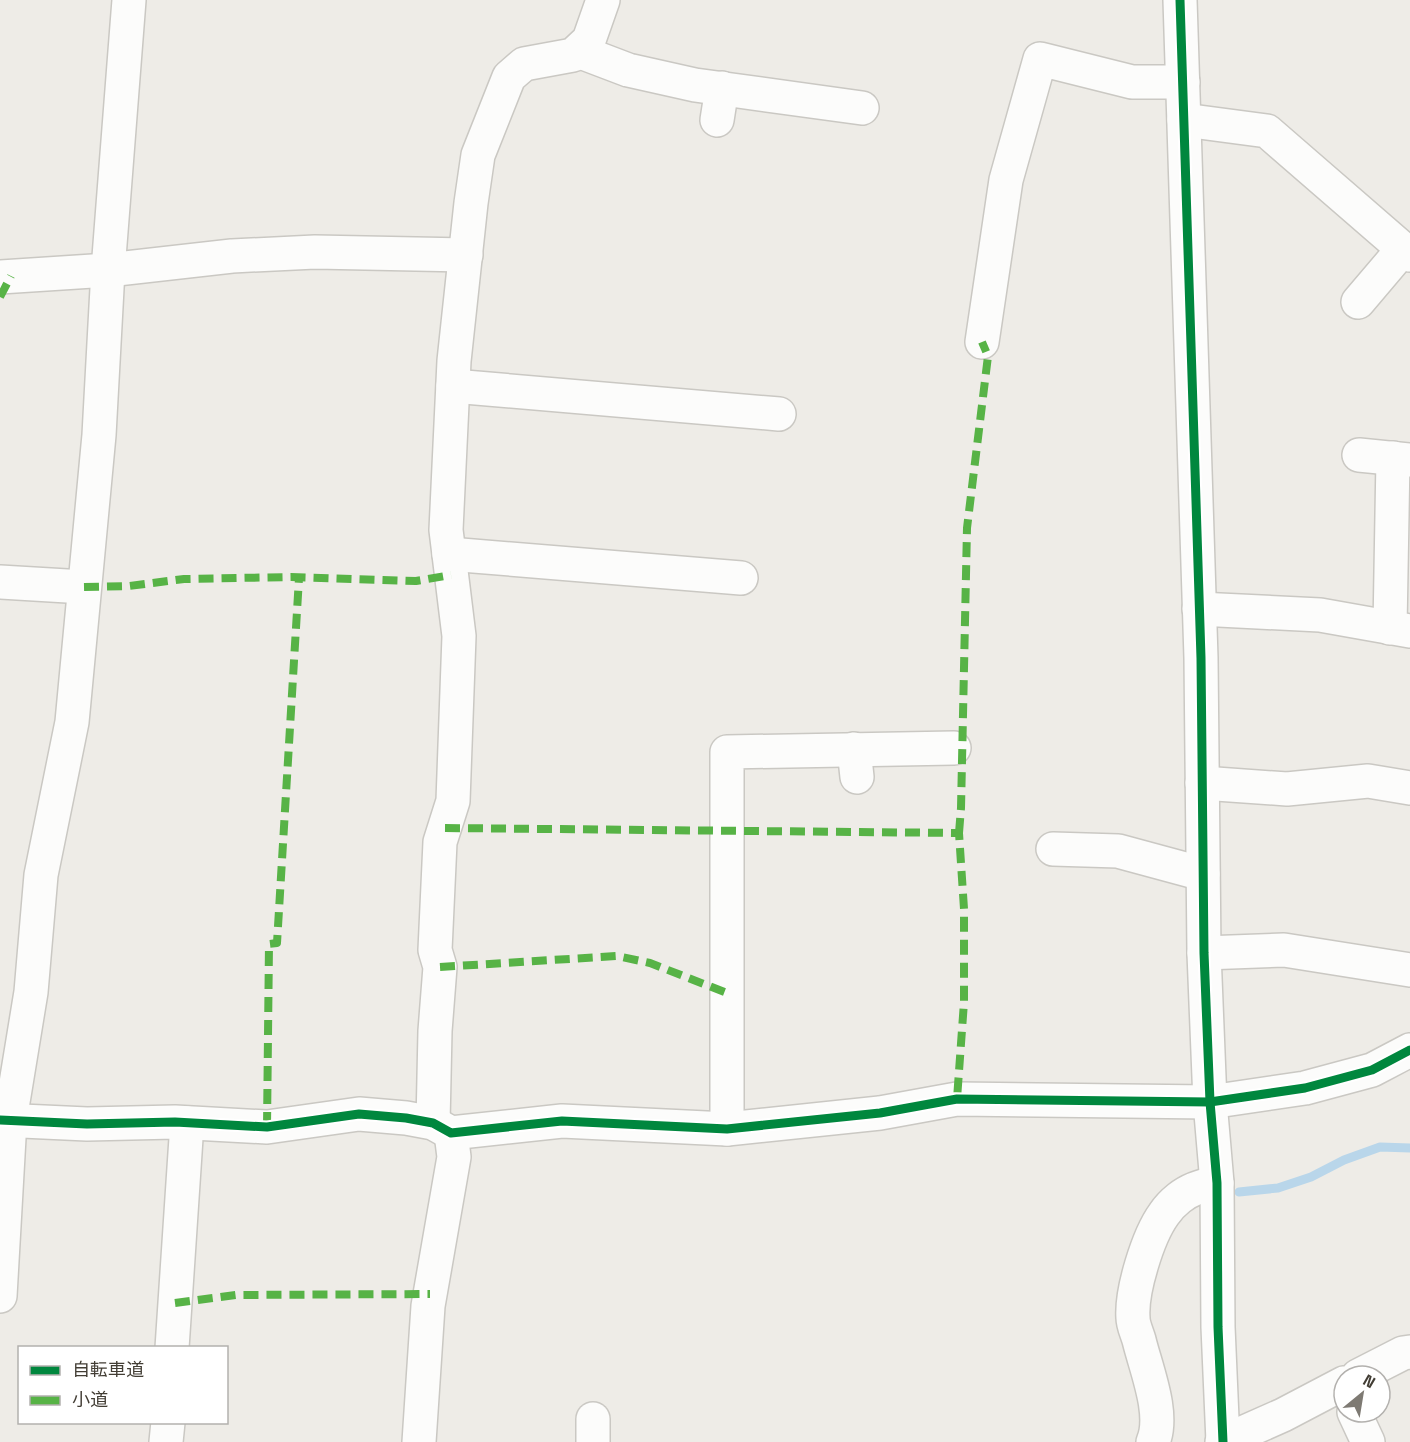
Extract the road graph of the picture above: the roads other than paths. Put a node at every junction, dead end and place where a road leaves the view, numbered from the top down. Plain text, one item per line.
1 (129, 0) edge
2 (603, 0) edge
3 (1180, 0) edge
4 (578, 51) junction
5 (1183, 82) junction
6 (862, 108) dead end
7 (1184, 120) junction
8 (1407, 252) edge
9 (466, 255) junction
10 (108, 270) junction
11 (0, 277) edge
12 (1358, 302) dead end
13 (982, 342) dead end
14 (453, 386) junction
15 (779, 414) dead end
16 (1359, 455) dead end
17 (1401, 459) edge
18 (449, 554) junction
19 (741, 578) dead end
20 (0, 582) edge
21 (84, 587) junction
22 (1199, 609) junction
23 (1400, 629) edge
24 (954, 748) dead end
25 (1202, 783) junction
26 (1410, 788) edge
27 (1053, 849) dead end
28 (1203, 873) junction
29 (1204, 953) junction
30 (1410, 970) edge
31 (1410, 1050) edge
32 (1210, 1102) junction
33 (5, 1120) edge
34 (187, 1123) junction
35 (442, 1128) junction
36 (727, 1129) junction
37 (1217, 1183) junction
38 (0, 1296) edge
39 (172, 1346) edge
40 (1410, 1352) edge
41 (1386, 1364) edge
42 (1332, 1395) edge
43 (168, 1424) edge
44 (1361, 1424) edge
45 (166, 1442) edge
46 (419, 1442) edge
47 (1153, 1442) edge
48 (1222, 1442) edge
49 (1368, 1442) edge

1 - 10 street
2 - 4 street
3 - 5 street
4 - 6 street
4 - 9 street
5 - 7 street
5 - 13 street
7 - 8 street
7 - 22 street
8 - 12 street
9 - 10 street
9 - 14 street
10 - 11 street
10 - 21 street
14 - 15 street
14 - 18 street
16 - 17 street
17 - 23 street
18 - 19 street
18 - 35 street
20 - 21 street
21 - 33 street
22 - 23 street
22 - 25 street
24 - 36 street
25 - 26 street
25 - 28 street
27 - 28 street
28 - 29 street
29 - 30 street
29 - 32 street
31 - 32 street
32 - 36 street
32 - 37 street
33 - 34 street
33 - 38 street
34 - 35 street
34 - 39 street
35 - 36 street
35 - 46 street
37 - 47 street
37 - 48 street
40 - 41 street
42 - 48 street
43 - 45 street
44 - 49 street

